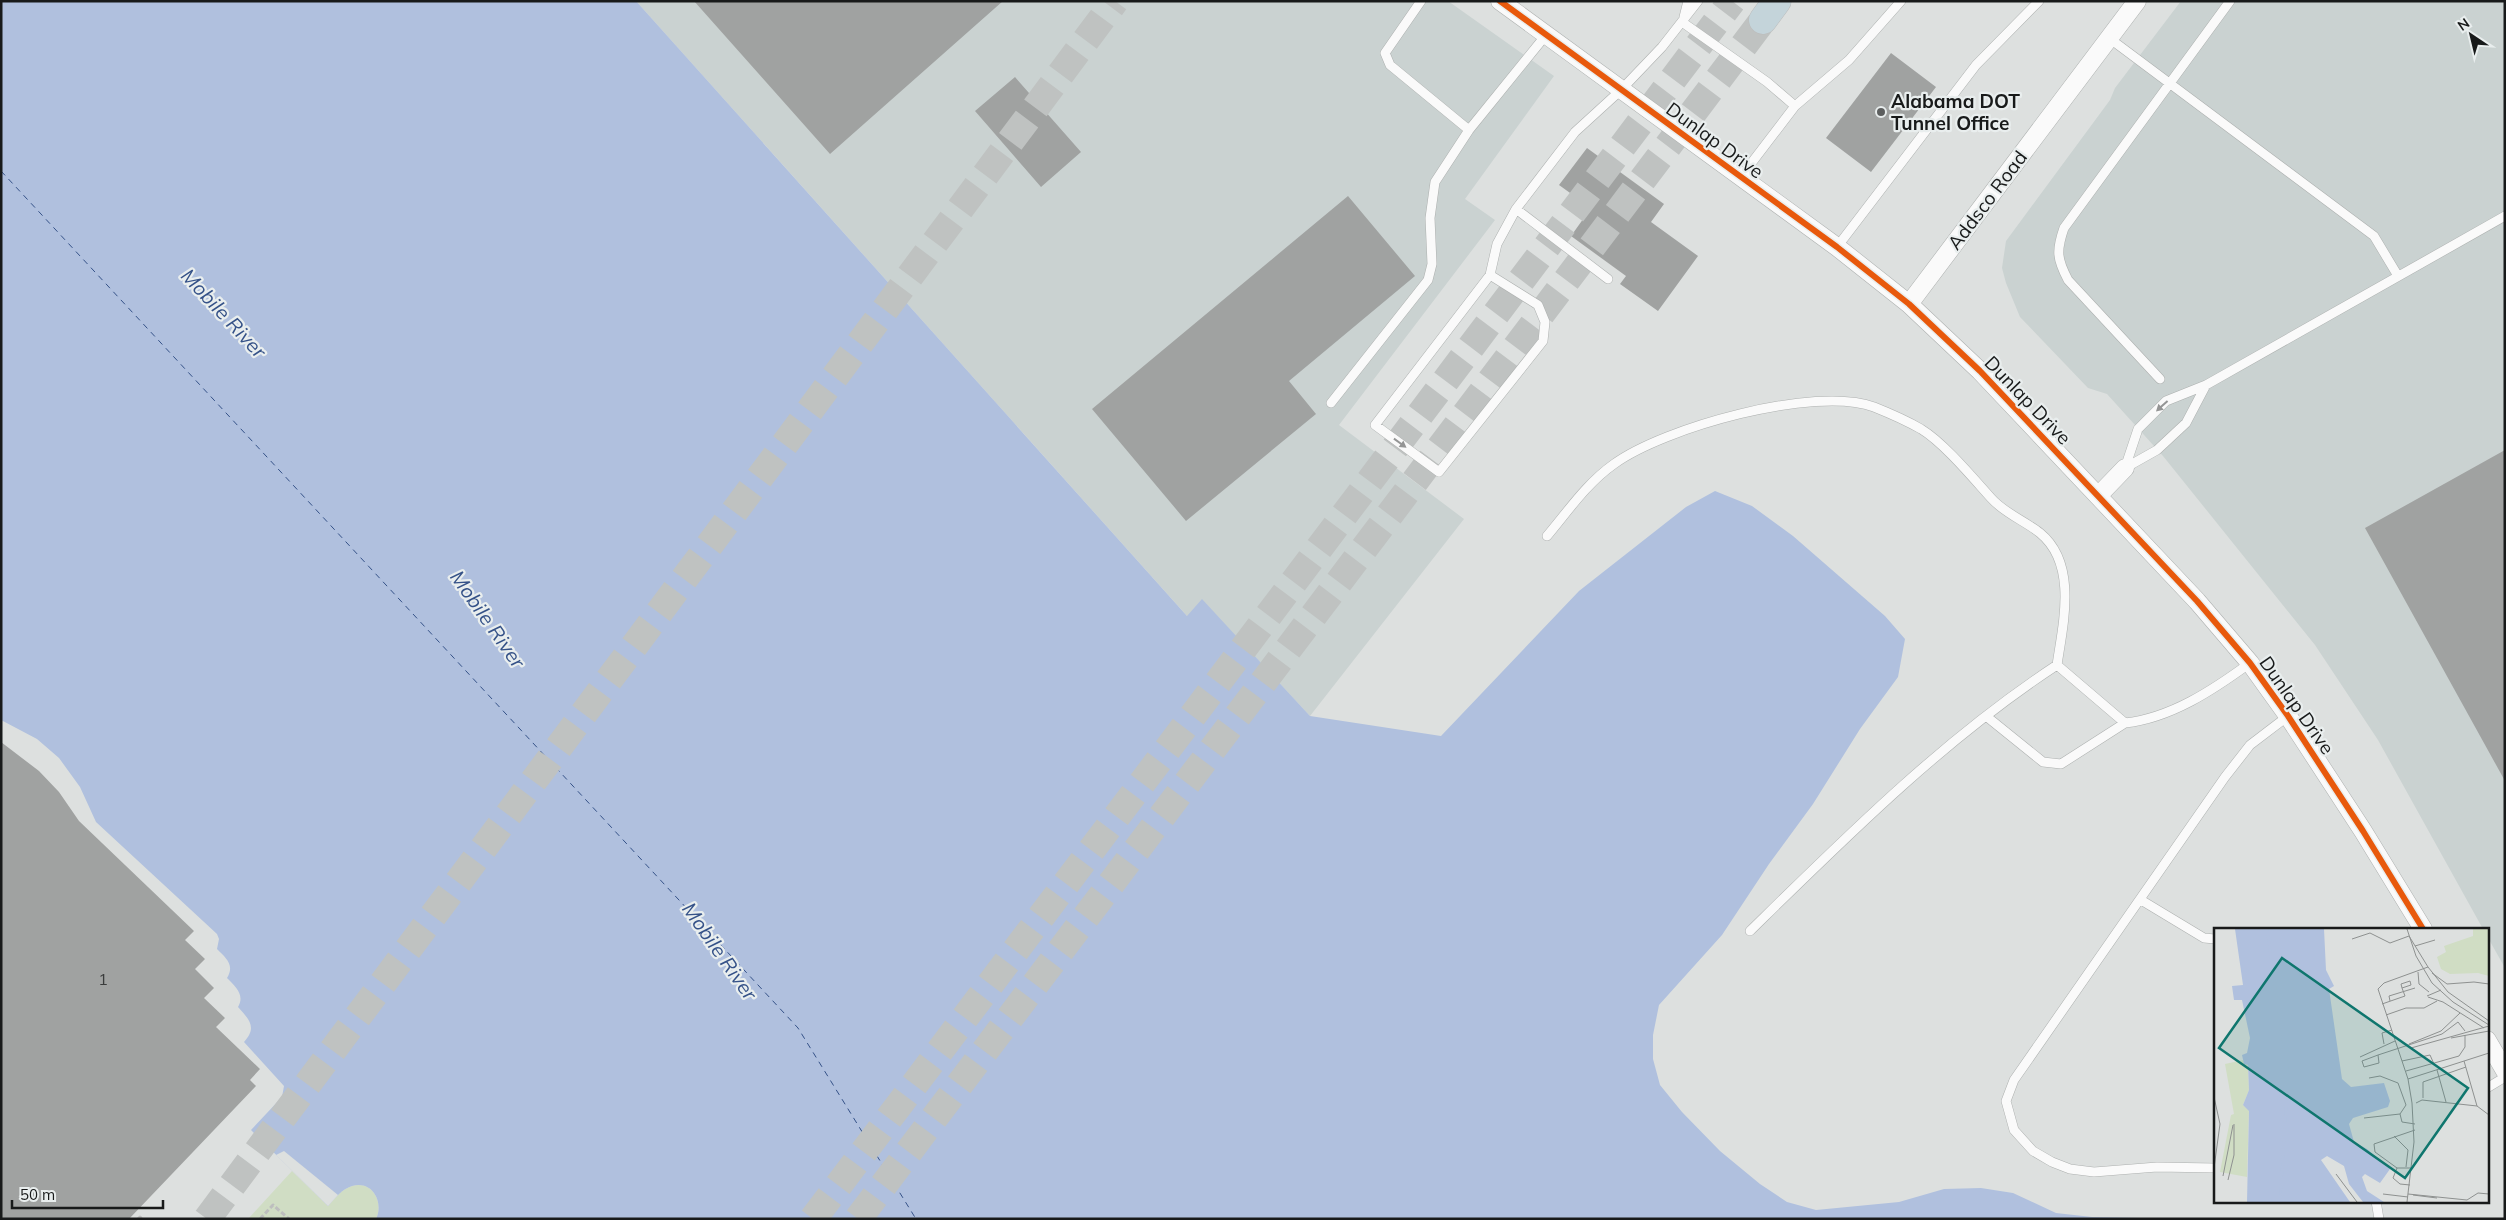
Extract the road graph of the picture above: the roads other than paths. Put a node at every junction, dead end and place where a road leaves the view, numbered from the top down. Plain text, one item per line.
1 (1421, 1) edge
2 (1500, 1) edge
3 (1688, 1) edge
4 (1698, 1) edge
5 (1901, 1) edge
6 (2039, 1) edge
7 (2137, 1) edge
8 (2230, 1) edge
9 (1682, 22) junction
10 (1546, 35) junction
11 (2109, 38) junction
12 (2169, 83) junction
13 (1621, 90) junction
14 (1795, 106) junction
15 (1469, 130) junction
16 (1740, 178) junction
17 (1516, 209) junction
18 (2505, 216) edge
19 (1837, 247) junction
20 (1490, 275) junction
21 (2398, 276) junction
22 (1608, 279) dead end
23 (1909, 304) junction
24 (2160, 379) dead end
25 (2206, 385) junction
26 (1331, 403) dead end
27 (2124, 468) junction
28 (2100, 495) junction
29 (1547, 536) dead end
30 (2250, 663) junction
31 (2057, 665) junction
32 (1986, 716) junction
33 (2288, 716) junction
34 (2125, 723) junction
35 (2141, 900) junction
36 (2422, 928) edge
37 (1750, 931) dead end
38 (2214, 939) edge
39 (2488, 1042) edge
40 (2505, 1071) edge
41 (2505, 1076) edge
42 (2488, 1087) edge
43 (2214, 1168) edge
44 (2376, 1202) edge
45 (2379, 1219) edge

1 - 15 lane
2 - 10 street, Dunlap Drive
3 - 9 lane
4 - 9 lane
5 - 14 lane
6 - 19 lane
7 - 11 street, Addsco Road
8 - 12 lane
9 - 13 lane
9 - 14 lane
10 - 13 street, Dunlap Drive
10 - 15 lane
11 - 12 lane
11 - 23 street, Addsco Road
12 - 21 lane
12 - 24 lane
13 - 16 street, Dunlap Drive
13 - 17 lane
14 - 16 lane
15 - 26 lane
16 - 19 street, Dunlap Drive
17 - 20 lane
17 - 22 lane
18 - 21 lane
19 - 23 street, Dunlap Drive
20 -> 20 lane
21 - 25 lane
23 - 28 street, Dunlap Drive
25 - 27 lane
25 -> 27 lane
27 - 28 street
28 - 30 street, Dunlap Drive
29 - 31 lane
30 - 33 street, Dunlap Drive
30 - 34 lane
31 - 32 lane
31 - 34 lane
32 - 34 lane
32 - 37 lane
33 - 35 lane
33 - 36 street, Dunlap Drive
35 - 38 lane
35 - 43 lane
39 - 40 street
41 - 42 lane
44 - 45 lane

